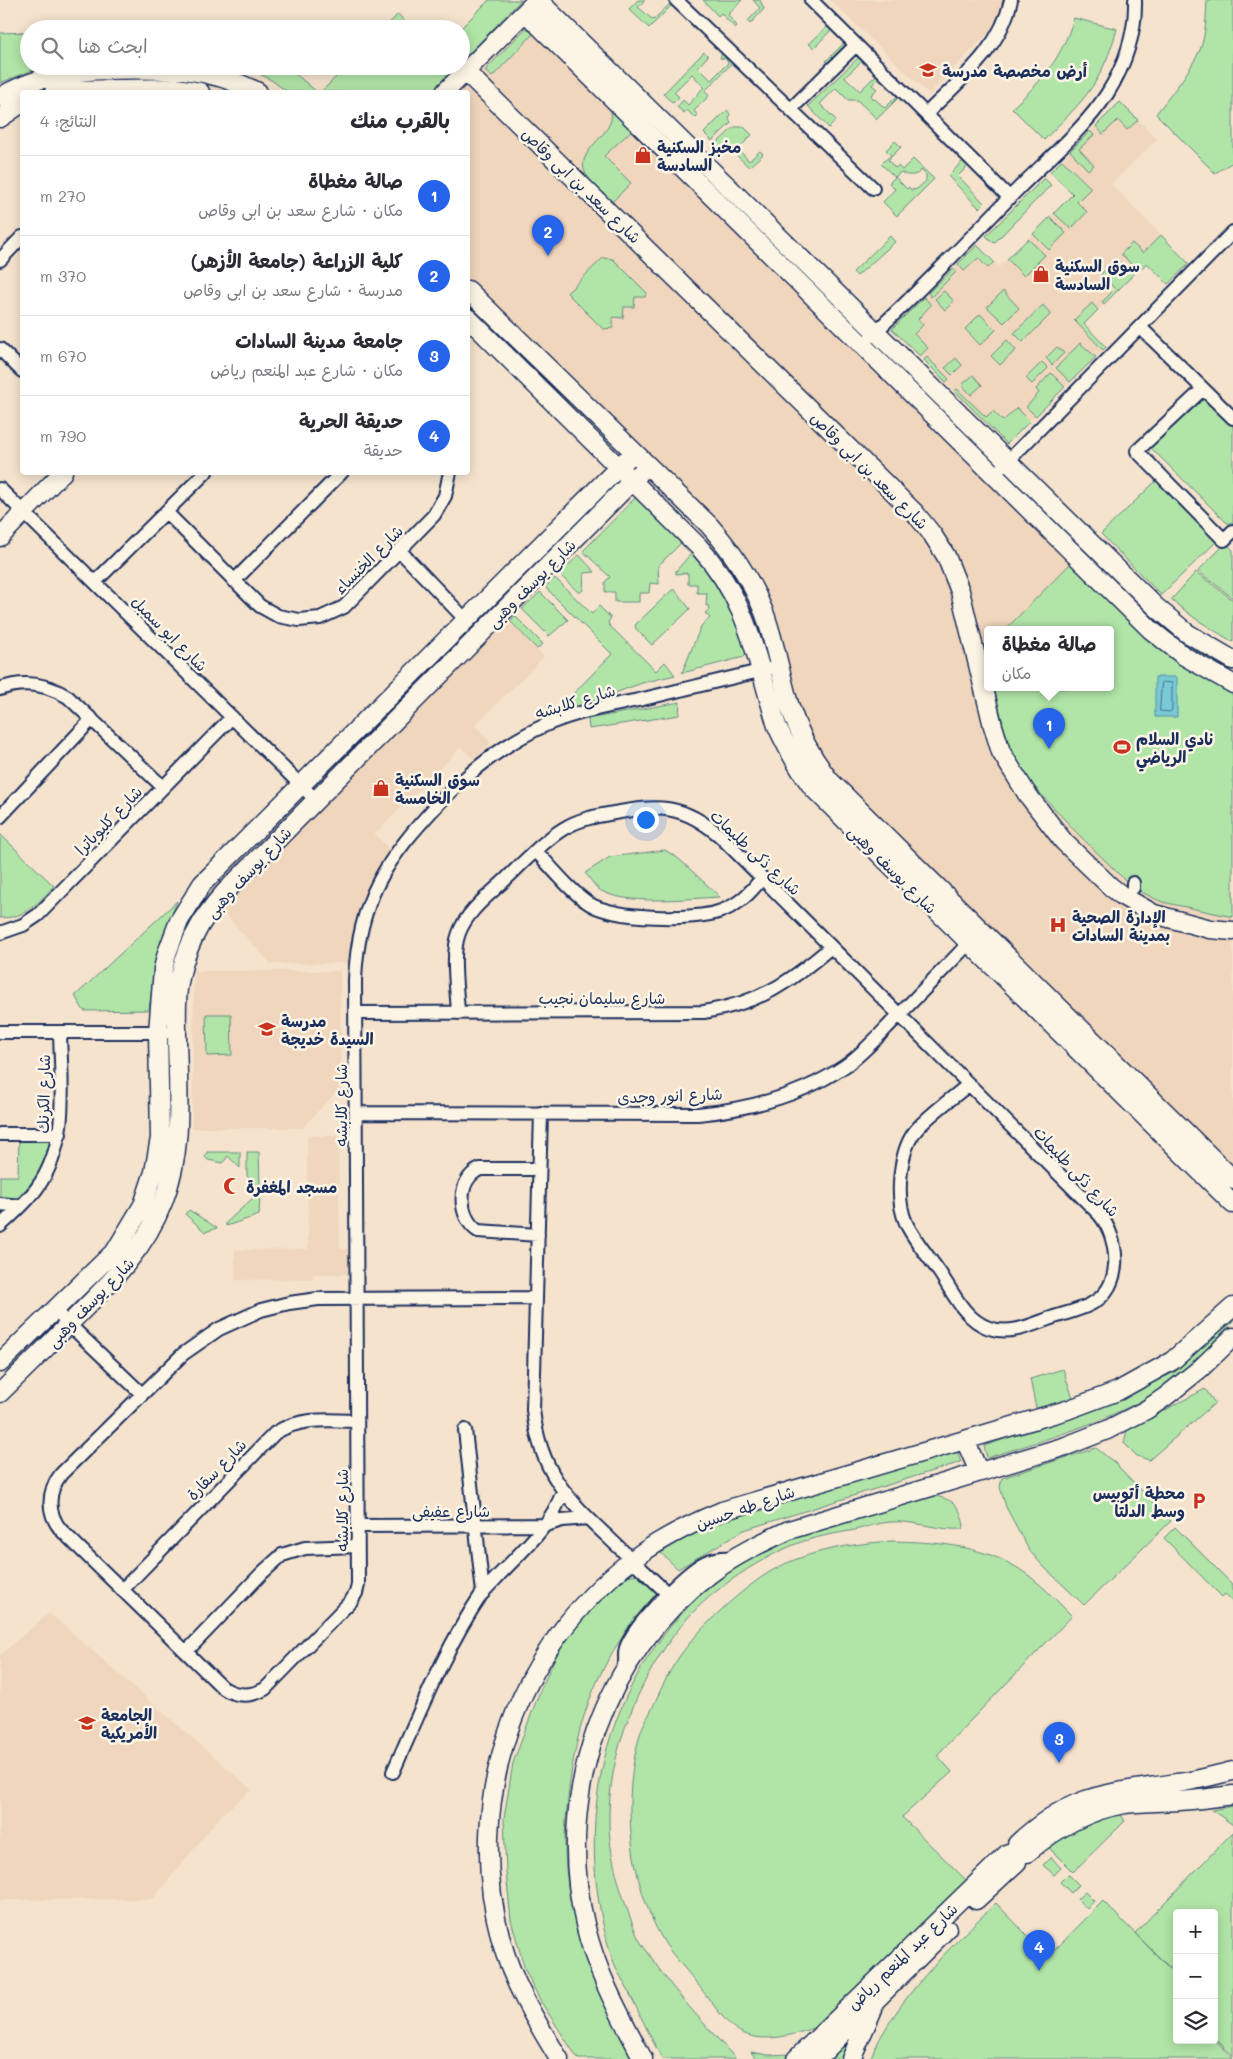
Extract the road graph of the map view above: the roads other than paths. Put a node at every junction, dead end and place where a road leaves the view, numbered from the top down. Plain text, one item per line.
1 (676, 0) edge
2 (811, 0) edge
3 (1011, 0) edge
4 (1135, 0) edge
5 (533, 4) edge
6 (856, 45) junction
7 (470, 68) edge
8 (59, 75) edge
9 (212, 75) edge
10 (463, 75) edge
11 (469, 75) edge
12 (72, 90) edge
13 (188, 90) edge
14 (254, 90) edge
15 (447, 90) edge
16 (0, 97) edge
17 (20, 104) edge
18 (791, 109) junction
19 (926, 114) junction
20 (0, 118) edge
21 (873, 188) dead end
22 (1010, 198) junction
23 (1233, 232) edge
24 (20, 239) edge
25 (0, 260) edge
26 (470, 292) edge
27 (470, 320) edge
28 (1140, 326) junction
29 (876, 331) junction
30 (862, 344) junction
31 (0, 349) edge
32 (20, 367) edge
33 (1203, 389) junction
34 (1232, 416) edge
35 (633, 452) junction
36 (1008, 460) junction
37 (647, 466) junction
38 (618, 467) junction
39 (60, 475) edge
40 (203, 475) edge
41 (339, 475) edge
42 (450, 475) edge
43 (994, 475) junction
44 (632, 481) junction
45 (0, 489) edge
46 (24, 512) junction
47 (166, 512) junction
48 (1233, 531) edge
49 (0, 536) edge
50 (400, 551) junction
51 (234, 581) junction
52 (95, 582) junction
53 (466, 620) junction
54 (1233, 660) edge
55 (779, 666) junction
56 (761, 671) junction
57 (1233, 684) edge
58 (0, 689) edge
59 (984, 689) edge
60 (984, 691) edge
61 (232, 716) junction
62 (92, 720) junction
63 (302, 785) junction
64 (163, 787) junction
65 (316, 800) junction
66 (0, 817) edge
67 (536, 851) junction
68 (762, 878) junction
69 (1233, 931) edge
70 (0, 933) edge
71 (975, 937) junction
72 (831, 947) junction
73 (458, 1012) junction
74 (356, 1013) junction
75 (899, 1015) junction
76 (0, 1032) edge
77 (60, 1032) junction
78 (158, 1032) junction
79 (177, 1032) junction
80 (969, 1084) junction
81 (356, 1113) junction
82 (541, 1113) junction
83 (0, 1134) edge
84 (60, 1134) junction
85 (539, 1169) junction
86 (1233, 1179) edge
87 (0, 1204) edge
88 (1233, 1204) edge
89 (21, 1206) junction
90 (0, 1226) edge
91 (538, 1235) junction
92 (536, 1298) junction
93 (356, 1299) junction
94 (1233, 1307) edge
95 (54, 1310) junction
96 (69, 1324) junction
97 (1233, 1337) edge
98 (0, 1364) edge
99 (0, 1394) edge
100 (142, 1394) junction
101 (357, 1421) junction
102 (465, 1430) dead end
103 (965, 1440) junction
104 (979, 1472) junction
105 (563, 1491) junction
106 (588, 1518) junction
107 (546, 1525) junction
108 (358, 1526) junction
109 (476, 1526) junction
110 (358, 1546) junction
111 (732, 1558) junction
112 (632, 1560) junction
113 (122, 1590) junction
114 (483, 1593) junction
115 (668, 1594) junction
116 (186, 1652) junction
117 (626, 1667) junction
118 (393, 1772) dead end
119 (1233, 1772) edge
120 (1178, 1783) junction
121 (1229, 1800) edge
122 (1180, 1801) junction
123 (1017, 1853) junction
124 (880, 1995) junction
125 (559, 2059) edge
126 (643, 2059) edge
127 (796, 2059) edge
128 (817, 2059) edge
129 (851, 2059) edge

1 - 18 street
2 - 6 street
3 - 19 street
4 - 22 street
5 - 7 street
5 - 29 street
5 - 30 street
6 - 18 street
6 - 19 street
8 - 16 street
9 - 14 street
10 - 15 street
11 - 59 street, شارع سعد بن ابى وقاص
12 - 13 street
17 - 20 street
18 - 21 street
19 - 22 street
22 - 29 street
23 - 28 street
24 - 25 street
26 - 35 street, شارع يوسف وهبى
27 - 38 street, شارع يوسف وهبى
28 - 33 street
28 - 36 street
29 - 30 street
29 - 36 street
30 - 43 street
31 - 32 street
33 - 34 street
33 - 48 street
35 - 37 street, شارع يوسف وهبى
35 - 38 street, شارع يوسف وهبى
36 - 43 street
36 - 54 street
37 - 44 street, شارع يوسف وهبى
37 - 55 street, شارع يوسف وهبى
38 - 44 street, شارع يوسف وهبى
38 - 53 street, شارع يوسف وهبى
39 - 46 street
40 - 47 street
41 - 51 street
42 - 50 street, شارع الخنساء
43 - 57 street
44 - 56 street, شارع يوسف وهبى
44 - 65 street, شارع يوسف وهبى
45 - 46 street, شارع ابو سمبل
46 - 49 street
46 - 52 street, شارع ابو سمبل
47 - 51 street, شارع الخنساء
47 - 52 street
50 - 51 street, شارع الخنساء
50 - 53 street
52 - 61 street, شارع ابو سمبل
53 - 63 street, شارع يوسف وهبى
55 - 56 street, شارع كلابشه
55 - 71 street, شارع يوسف وهبى
56 - 71 street, شارع يوسف وهبى
56 - 74 street, شارع كلابشه
58 - 62 street
60 - 69 street, شارع سعد بن ابى وقاص
61 - 63 street, شارع ابو سمبل
61 - 64 street, شارع كليوباترا
62 - 64 street
62 - 66 street
63 - 65 street, شارع ابو سمبل
63 - 78 street, شارع يوسف وهبى
64 - 70 street, شارع كليوباترا
65 - 79 street, شارع يوسف وهبى
67 - 68 street, شارع ذكى طليمات
67 - 68 street
67 - 73 street, شارع ذكى طليمات
68 - 72 street, شارع ذكى طليمات
71 - 75 street, شارع انور وجدى
71 - 86 street, شارع يوسف وهبى
71 - 88 street, شارع يوسف وهبى
72 - 73 street, شارع سليمان نجيب
72 - 75 street, شارع ذكى طليمات
73 - 74 street, شارع سليمان نجيب
74 - 81 street, شارع كلابشه
75 - 80 street, شارع ذكى طليمات
75 - 82 street, شارع انور وجدى
76 - 77 street
77 - 78 street
77 - 84 street, شارع الكرنك
78 - 79 street
78 - 95 street, شارع يوسف وهبى
79 - 96 street, شارع يوسف وهبى
80 - 80 street, شارع ذكى طليمات
81 - 82 street, شارع انور وجدى
81 - 93 street, شارع كلابشه
82 - 85 street
83 - 84 street
84 - 89 street, شارع الكرنك
85 - 91 street
85 - 91 street
87 - 89 street
89 - 90 street, شارع الكرنك
91 - 92 street
92 - 93 street
92 - 105 street
93 - 100 street
93 - 101 street, شارع كلابشه
94 - 103 street, شارع طه حسين
95 - 96 street
95 - 98 street, شارع يوسف وهبى
96 - 99 street, شارع يوسف وهبى
96 - 100 street
97 - 104 street
100 - 113 street
101 - 108 street, شارع كلابشه
101 - 113 street, شارع سقارة
102 - 109 street
103 - 104 street
103 - 112 street, شارع طه حسين
104 - 111 street
105 - 106 street
105 - 107 street
106 - 107 street, شارع عفيفى
106 - 112 street
107 - 109 street, شارع عفيفى
107 - 114 street
108 - 109 street, شارع عفيفى
108 - 110 street, شارع كلابشه
109 - 114 street
110 - 116 street
110 - 116 street, شارع كلابشه
111 - 115 street
111 - 117 street
112 - 115 street
112 - 125 street, شارع طه حسين
113 - 116 street
114 - 118 street
115 - 117 street
117 - 126 street
119 - 120 street, شارع عبد المنعم رياض
120 - 122 street
120 - 123 street, شارع عبد المنعم رياض
121 - 122 street, شارع عبد المنعم رياض
122 - 123 street, شارع عبد المنعم رياض
123 - 124 street, شارع عبد المنعم رياض
123 - 127 street, شارع عبد المنعم رياض
124 - 128 street, شارع عبد المنعم رياض
124 - 129 street

